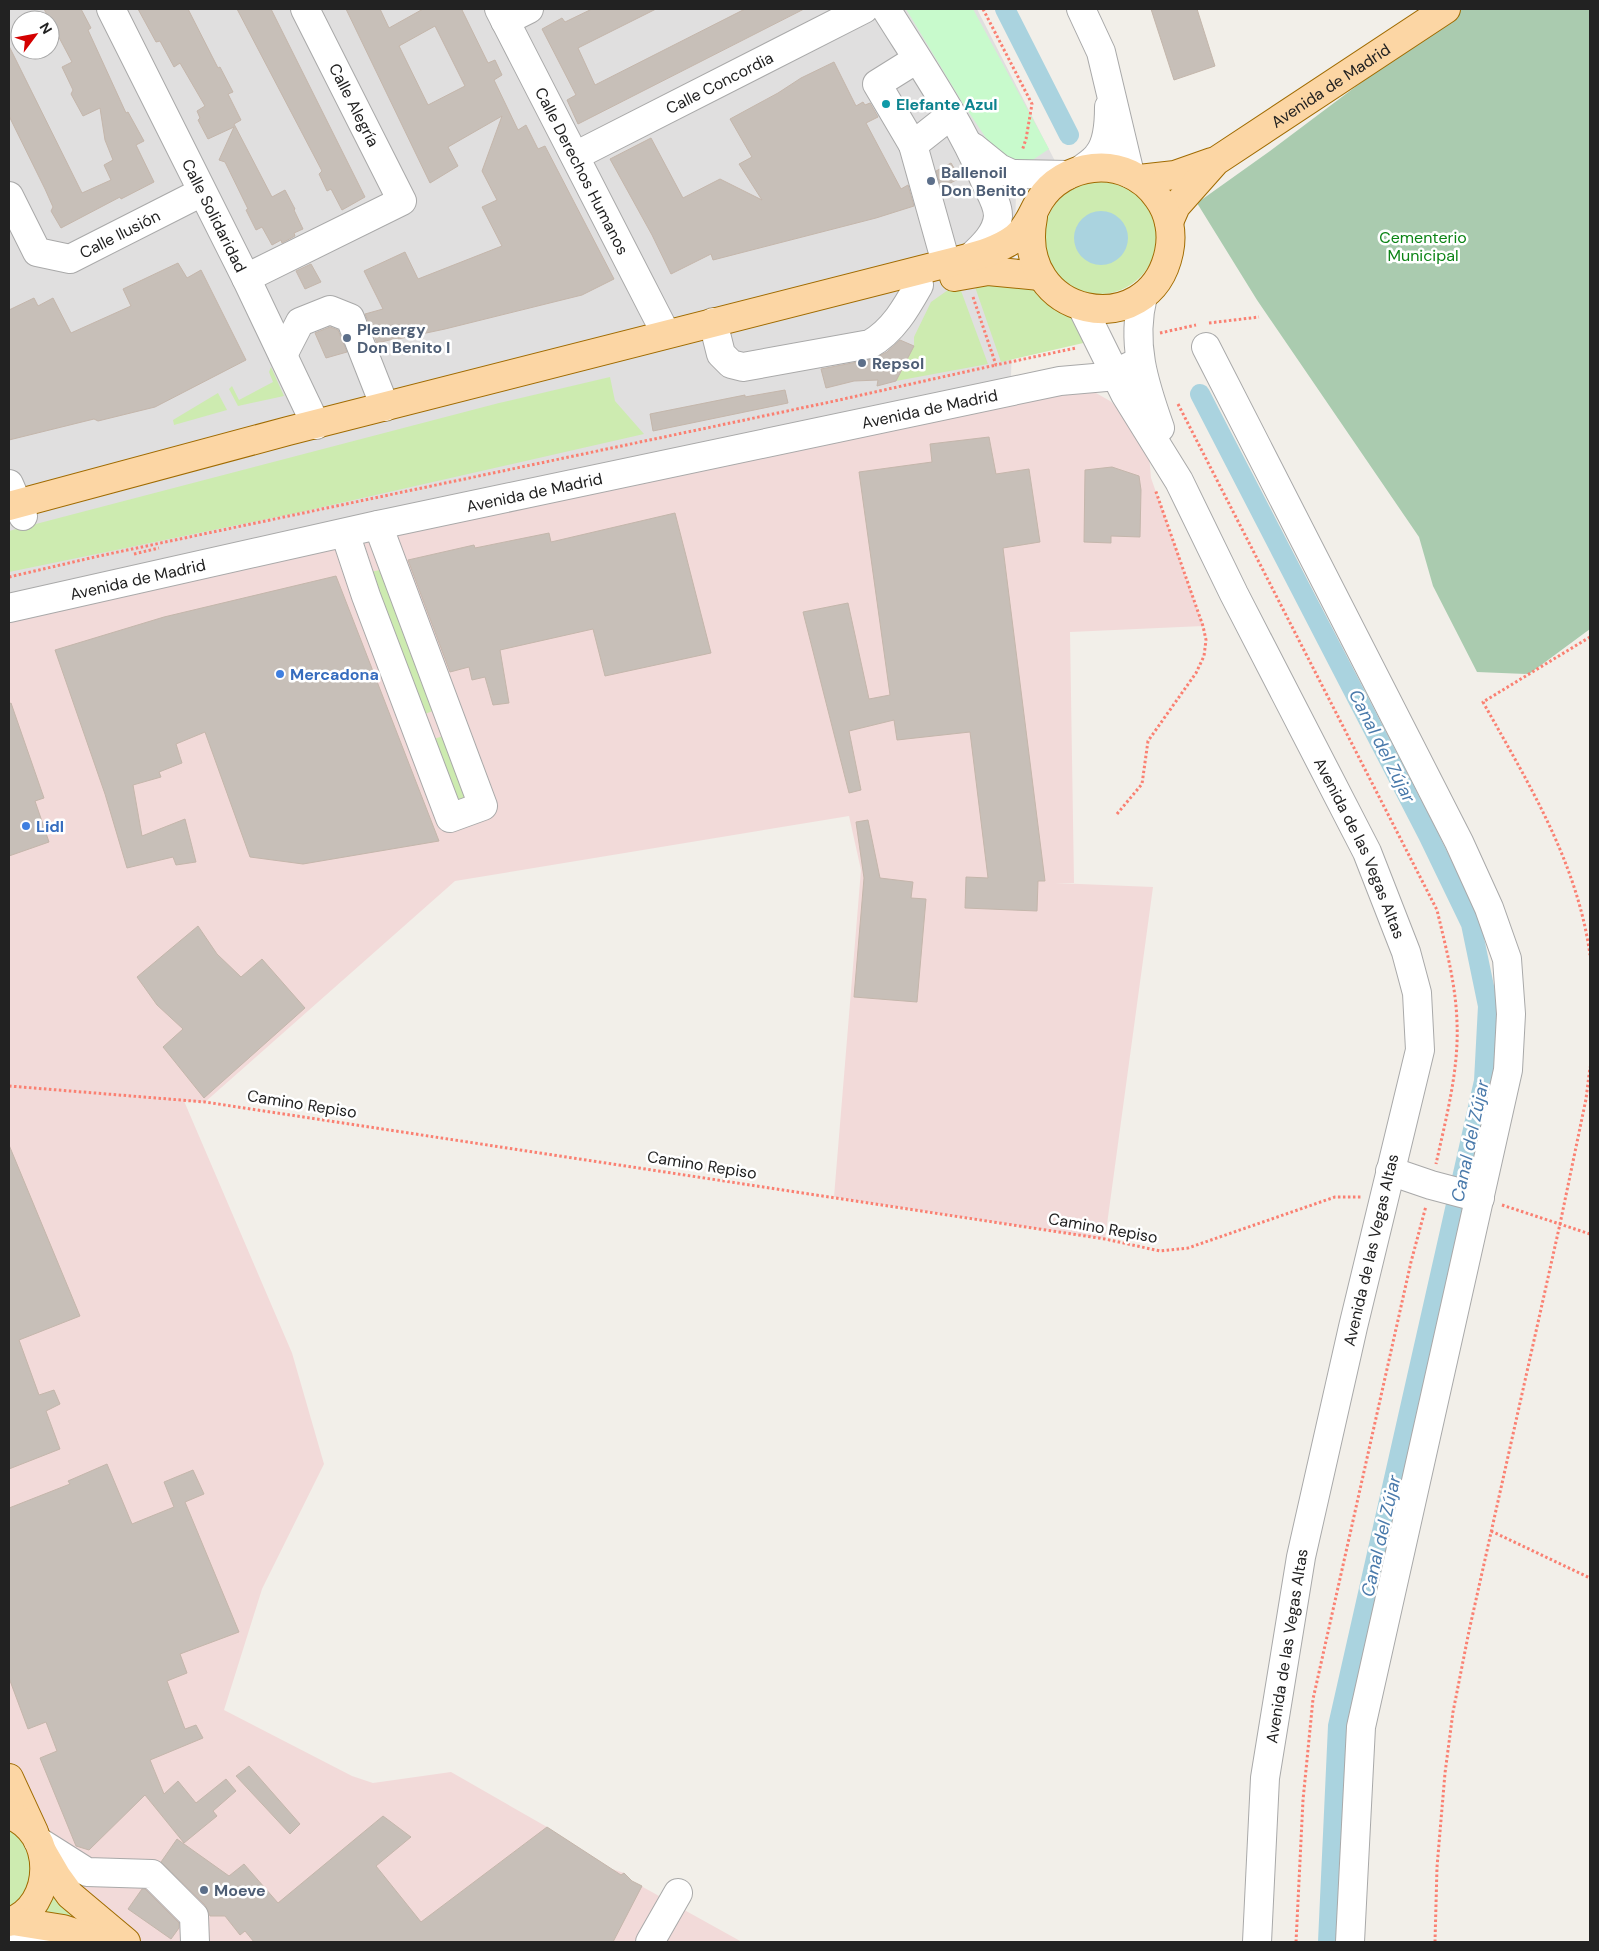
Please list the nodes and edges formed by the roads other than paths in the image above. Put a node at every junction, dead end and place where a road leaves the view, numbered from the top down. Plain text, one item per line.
1 (112, 9) edge
2 (305, 9) edge
3 (864, 9) edge
4 (886, 9) edge
5 (1081, 9) edge
6 (1446, 9) edge
7 (511, 13) edge
8 (917, 59) junction
9 (1108, 76) junction
10 (951, 115) junction
11 (913, 145) junction
12 (969, 145) junction
13 (575, 156) junction
14 (1216, 160) junction
15 (1075, 172) junction
16 (1135, 176) junction
17 (202, 192) junction
18 (9, 196) edge
19 (1033, 217) junction
20 (1169, 222) junction
21 (961, 265) junction
22 (1040, 276) junction
23 (246, 278) junction
24 (919, 285) junction
25 (1142, 296) junction
26 (1082, 307) junction
27 (714, 329) junction
28 (666, 334) junction
29 (1206, 347) dead end
30 (283, 355) junction
31 (1106, 356) junction
32 (1140, 362) junction
33 (1060, 381) junction
34 (385, 407) junction
35 (316, 425) junction
36 (1166, 484) junction
37 (14, 506) edge
38 (378, 525) junction
39 (345, 533) junction
40 (9, 608) edge
41 (450, 718) junction
42 (417, 730) junction
43 (1390, 1171) junction
44 (1480, 1198) junction
45 (9, 1778) edge
46 (9, 1815) edge
47 (39, 1843) junction
48 (678, 1893) dead end
49 (10, 1928) edge
50 (95, 1941) edge
51 (50, 1942) edge
52 (126, 1942) edge
53 (195, 1942) edge
54 (650, 1942) edge
55 (1257, 1942) edge
56 (1350, 1942) edge

1 - 17 street, Calle Solidaridad
2 - 23 street, Calle Alegría
3 - 13 street, Calle Concordia
4 - 8 street
5 - 9 street
6 - 14 main road, Avenida de Madrid
7 - 13 street, Calle Derechos Humanos
8 - 10 street
8 - 11 street
9 - 15 street
9 - 16 street
10 - 11 street
10 - 12 street
11 - 21 street
12 - 15 street
12 - 21 street
13 - 28 street, Calle Derechos Humanos
14 - 16 main road
14 - 20 main road
15 - 16 main road
15 - 19 main road
16 - 20 main road
17 - 18 street, Calle Ilusión
17 - 23 street, Calle Solidaridad
19 - 21 main road
19 - 22 main road
20 - 25 main road
21 - 22 main road
21 - 24 main road
21 - 27 main road
22 - 26 main road
23 - 30 street, Calle Solidaridad
24 - 27 main road
24 - 27 street
25 - 26 main road
25 - 32 street
26 - 31 street
27 - 28 main road
27 - 37 main road
28 - 34 main road
29 - 44 street
30 - 34 street
30 - 35 street, Calle Solidaridad
31 - 32 street
31 - 33 street
31 - 36 street
32 - 36 street
33 - 36 street
33 - 38 street, Avenida de Madrid
34 - 35 main road
35 - 37 main road
36 - 43 street, Avenida de las Vegas Altas
38 - 39 street, Avenida de Madrid
38 - 41 street
39 - 40 street, Avenida de Madrid
39 - 42 street
41 - 42 street
41 - 42 street
43 - 44 street
43 - 55 street, Avenida de las Vegas Altas
44 - 56 street
45 - 47 main road
46 - 47 main road
47 - 49 main road
47 - 52 main road
47 - 53 street
48 - 54 street
49 - 50 main road
49 - 51 street

